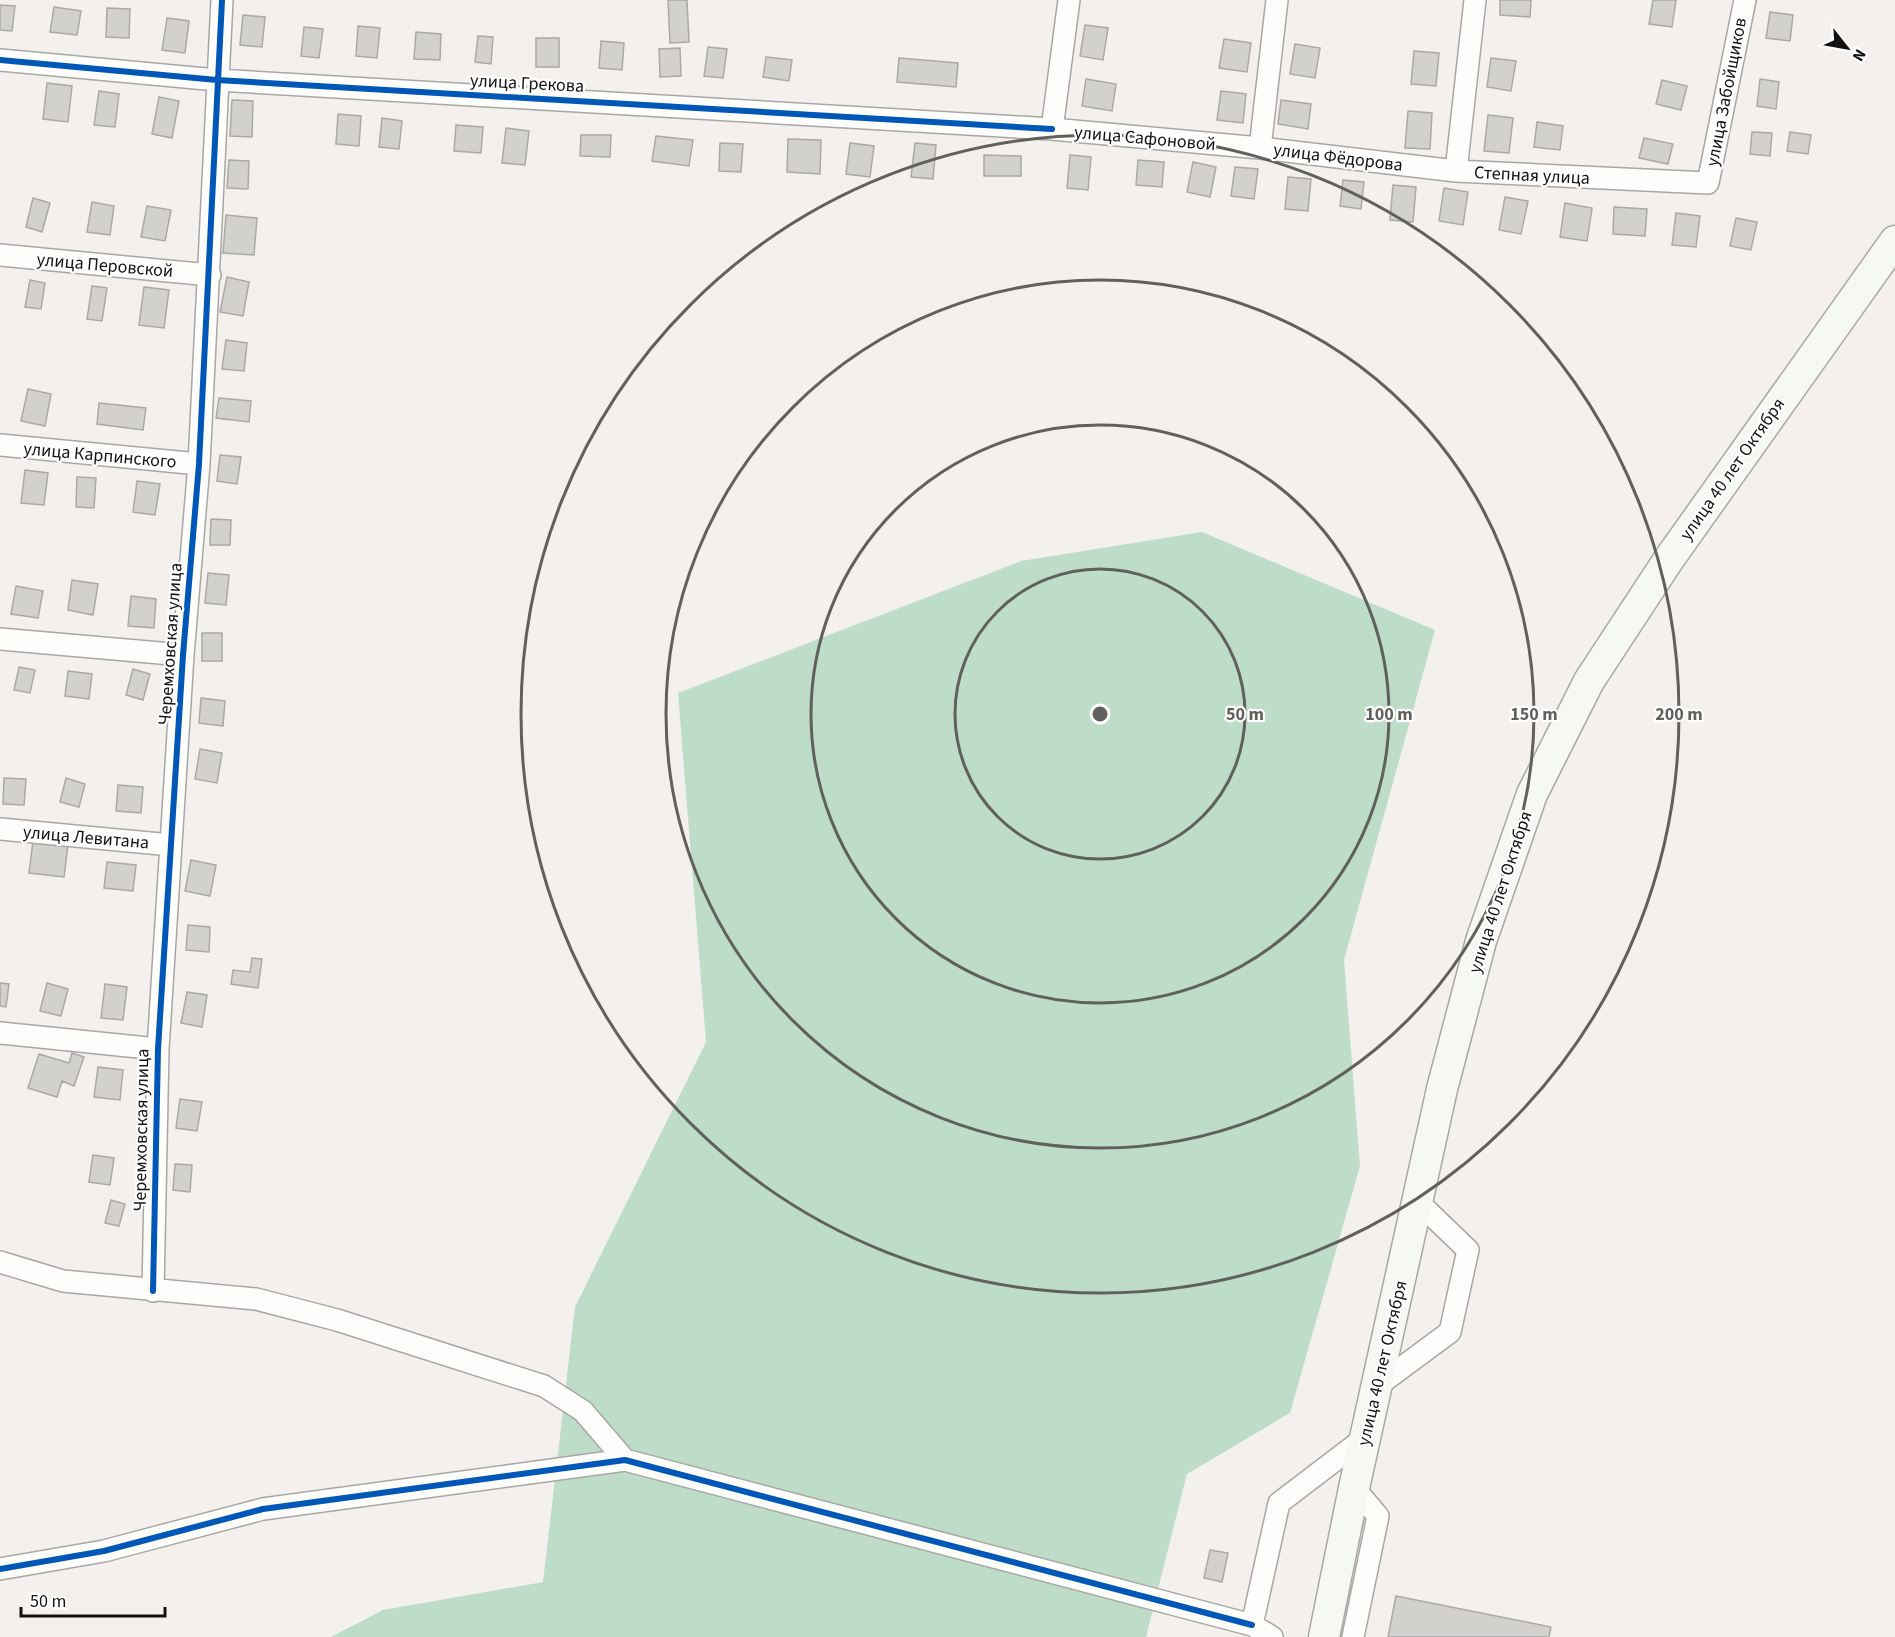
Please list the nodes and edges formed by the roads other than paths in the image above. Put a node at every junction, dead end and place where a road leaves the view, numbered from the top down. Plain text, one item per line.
1 (222, 0) edge
2 (1069, 0) edge
3 (1277, 0) edge
4 (1475, 0) edge
5 (1744, 0) edge
6 (0, 60) edge
7 (217, 80) junction
8 (1052, 129) junction
9 (1260, 148) junction
10 (1456, 171) junction
11 (1708, 183) joint
12 (1895, 241) edge
13 (0, 255) edge
14 (210, 274) junction
15 (0, 445) edge
16 (199, 464) junction
17 (0, 639) edge
18 (183, 655) junction
19 (0, 829) edge
20 (171, 845) junction
21 (0, 1034) edge
22 (158, 1048) junction
23 (1418, 1202) junction
24 (0, 1262) edge
25 (153, 1291) junction
26 (1377, 1386) junction
27 (1366, 1436) junction
28 (625, 1460) junction
29 (1354, 1488) junction
30 (0, 1569) edge
31 (1252, 1625) junction
32 (1272, 1637) edge
33 (1324, 1637) edge
34 (1353, 1637) edge

1 - 7 street, Черемховская улица
2 - 8 street, улица Сафоновой
3 - 9 street, улица Фёдорова
4 - 10 street, Степная улица
5 - 11 street, улица Забойщиков
6 - 7 street, улица Грекова
7 - 8 street, улица Грекова
7 - 14 street, Черемховская улица
8 - 9 street, улица Сафоновой
9 - 10 street, улица Фёдорова
10 - 11 street, Степная улица
12 - 23 main road, улица 40 лет Октября
13 - 14 street, улица Перовской
14 - 16 street, Черемховская улица
15 - 16 street, улица Карпинского
16 - 18 street, Черемховская улица
17 - 18 street
18 - 20 street, Черемховская улица
19 - 20 street, улица Левитана
20 - 22 street, Черемховская улица
21 - 22 street
22 - 25 street, Черемховская улица
23 - 26 main road, улица 40 лет Октября
23 - 26 street
24 - 25 street
25 - 28 street
26 - 27 main road, улица 40 лет Октября
27 - 29 main road, улица 40 лет Октября
27 - 31 street
28 - 30 street
28 - 31 street
29 - 33 main road, улица 40 лет Октября
29 - 34 street
31 - 32 street

